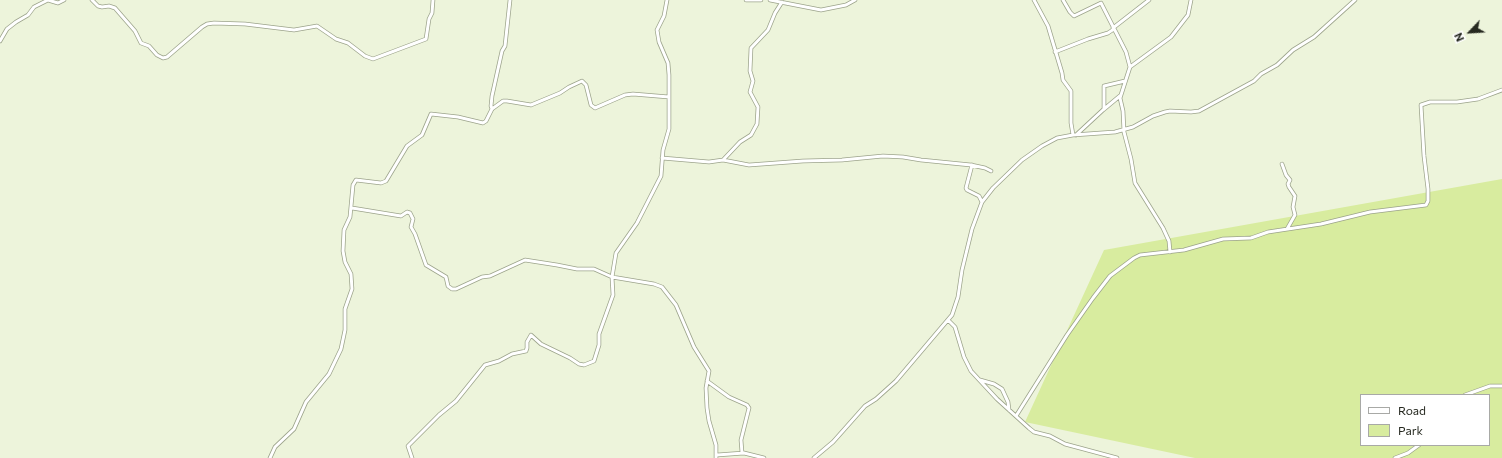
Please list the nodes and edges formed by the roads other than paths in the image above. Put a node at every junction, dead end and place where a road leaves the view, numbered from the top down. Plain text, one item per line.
1 (64, 0) edge
2 (92, 0) edge
3 (433, 0) edge
4 (510, 0) edge
5 (668, 0) edge
6 (746, 0) edge
7 (761, 0) edge
8 (770, 0) edge
9 (855, 0) edge
10 (1034, 0) edge
11 (1063, 0) edge
12 (1149, 0) edge
13 (1191, 0) edge
14 (1355, 0) edge
15 (782, 2) junction
16 (794, 2) edge
17 (1100, 2) edge
18 (1114, 29) junction
19 (0, 41) edge
20 (1055, 52) junction
21 (1130, 67) junction
22 (1125, 81) junction
23 (1502, 90) edge
24 (1121, 95) junction
25 (669, 97) junction
26 (492, 109) junction
27 (1103, 110) junction
28 (1123, 130) junction
29 (1074, 135) junction
30 (662, 158) junction
31 (723, 160) junction
32 (1282, 164) dead end
33 (972, 165) junction
34 (992, 171) dead end
35 (982, 202) junction
36 (352, 208) junction
37 (1287, 229) junction
38 (1170, 252) junction
39 (612, 277) junction
40 (948, 320) junction
41 (979, 379) junction
42 (707, 381) junction
43 (1502, 386) edge
44 (1468, 394) edge
45 (1009, 410) junction
46 (1016, 416) junction
47 (1418, 446) edge
48 (742, 453) junction
49 (716, 456) edge
50 (270, 458) edge
51 (412, 458) edge
52 (764, 458) edge
53 (814, 458) edge
54 (1117, 458) edge
55 (1395, 458) edge

1 - 19 street
2 - 3 street
4 - 26 street
5 - 25 street
6 - 7 street
8 - 15 street
9 - 16 street
10 - 20 street
11 - 17 street
12 - 18 street
13 - 21 street
14 - 28 street
15 - 16 street
15 - 31 street
17 - 18 street
18 - 20 street
18 - 21 street
20 - 29 street
21 - 22 street
22 - 24 street
22 - 27 street
23 - 37 street
24 - 27 street
24 - 28 street
25 - 26 street
25 - 30 street
26 - 36 street
27 - 29 street
28 - 29 street
28 - 38 street
29 - 35 street
30 - 31 street
30 - 39 street
31 - 33 street
32 - 37 street
33 - 34 street
33 - 35 street
35 - 40 street
36 - 39 street
36 - 50 street
37 - 38 street
38 - 46 street
39 - 42 street
39 - 51 street
40 - 41 street
40 - 53 street
41 - 45 street
41 - 45 street
42 - 48 street
42 - 49 street
43 - 44 street
45 - 46 street
46 - 54 street
47 - 55 street
48 - 49 street
48 - 52 street

